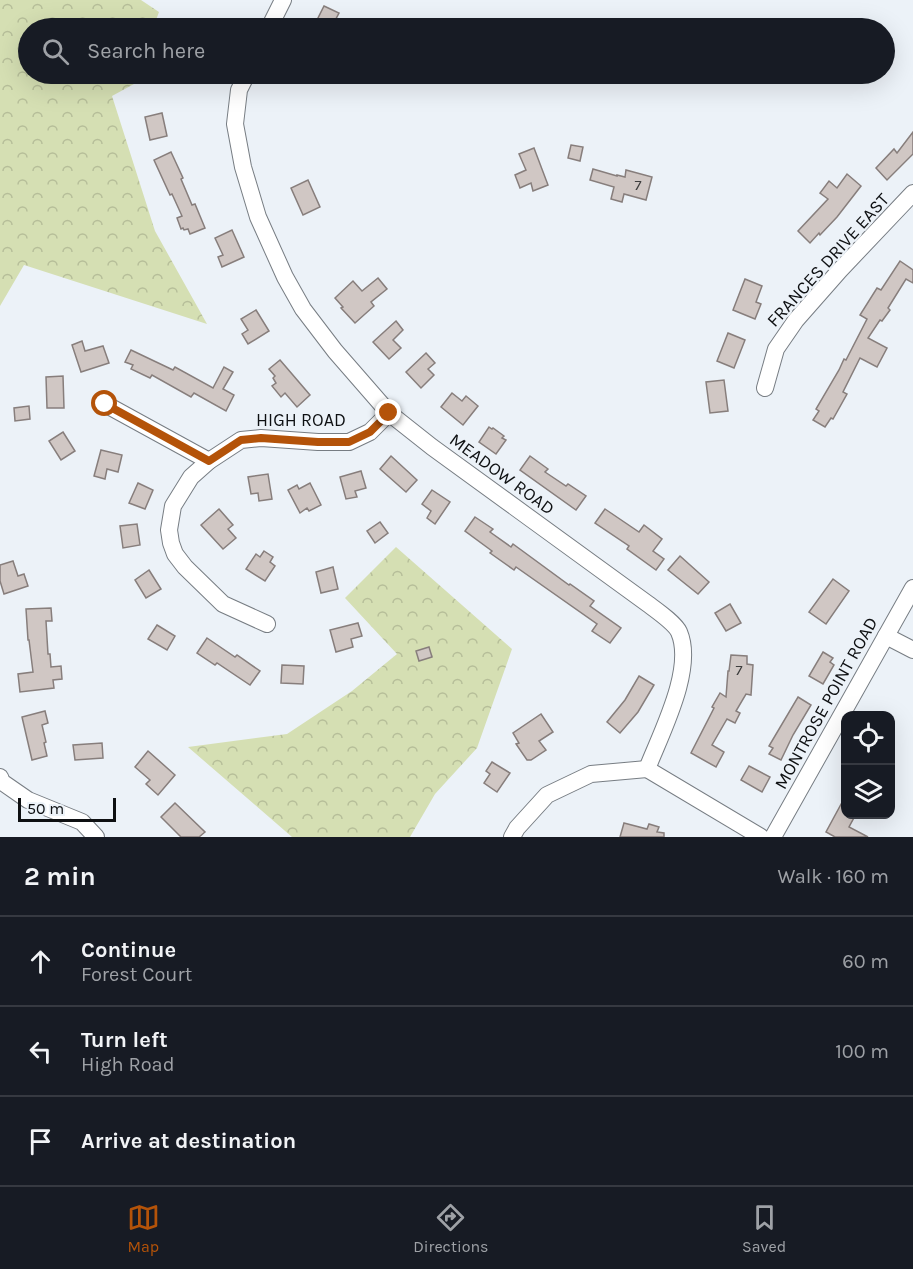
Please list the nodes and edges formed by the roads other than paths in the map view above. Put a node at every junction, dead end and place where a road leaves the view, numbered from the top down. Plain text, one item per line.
1 (283, 0) edge
2 (274, 18) edge
3 (242, 84) edge
4 (913, 194) edge
5 (765, 388) dead end
6 (105, 404) dead end
7 (389, 413) junction
8 (209, 461) junction
9 (913, 588) edge
10 (267, 624) dead end
11 (886, 636) junction
12 (913, 650) edge
13 (647, 769) junction
14 (0, 777) edge
15 (96, 837) edge
16 (512, 837) edge
17 (761, 837) edge
18 (773, 837) edge

1 - 2 street
3 - 7 street, MEADOW ROAD
4 - 5 street, FRANCES DRIVE EAST
6 - 8 street
7 - 8 street, HIGH ROAD
7 - 13 street, MEADOW ROAD
8 - 10 street, HIGH ROAD
9 - 11 street, MONTROSE POINT ROAD
11 - 12 street
11 - 18 street, MONTROSE POINT ROAD
13 - 16 street
13 - 17 street
14 - 15 street

